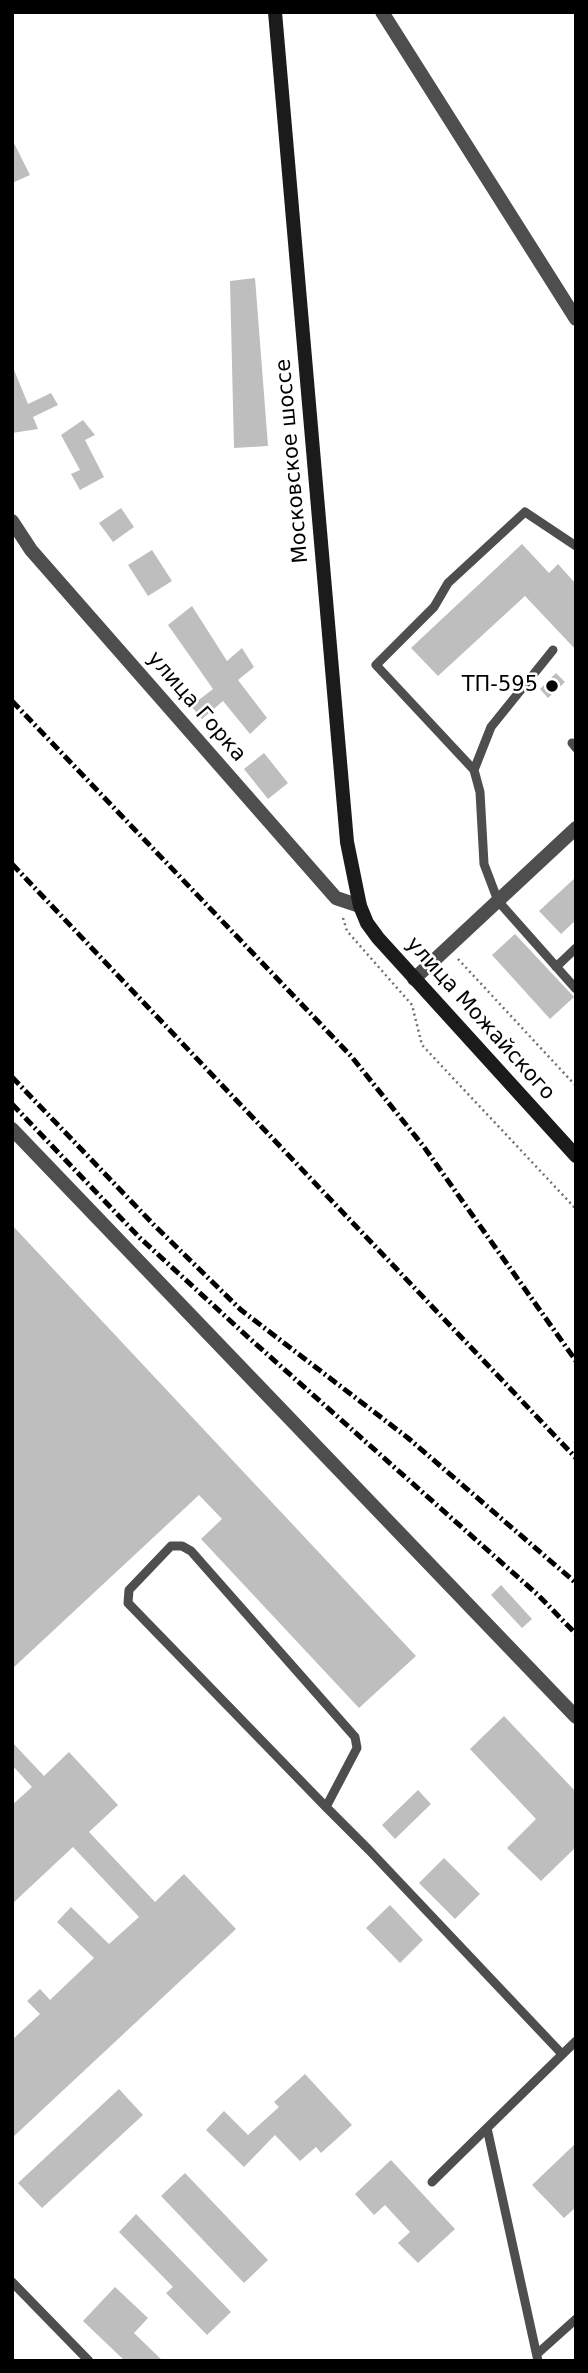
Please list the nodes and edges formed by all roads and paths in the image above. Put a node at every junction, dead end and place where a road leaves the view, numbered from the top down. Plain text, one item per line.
1 (275, 12) edge
2 (382, 12) edge
3 (576, 319) edge
4 (12, 521) edge
5 (576, 546) edge
6 (553, 650) dead end
7 (474, 770) junction
8 (576, 828) edge
9 (336, 898) junction
10 (498, 901) junction
11 (360, 906) junction
12 (576, 948) edge
13 (457, 960) dead end
14 (556, 967) junction
15 (414, 979) junction
16 (576, 989) edge
17 (576, 1086) edge
18 (12, 1129) edge
19 (576, 1156) edge
20 (576, 1209) edge
21 (576, 1717) edge
22 (326, 1807) junction
23 (576, 2041) edge
24 (562, 2054) junction
25 (487, 2128) junction
26 (432, 2182) dead end
27 (12, 2282) edge
28 (576, 2319) edge
29 (538, 2357) edge
30 (89, 2361) edge

1 - 11 main road, Московское шоссе
2 - 3 street
4 - 9 street, улица Горка
5 - 7 lane
6 - 7 lane
7 - 10 lane
8 - 10 street
9 - 11 street
9 - 20 path
10 - 14 lane
10 - 15 street
11 - 15 main road, улица Можайского
12 - 14 lane
13 - 17 path
14 - 16 lane
15 - 19 main road, улица Можайского
18 - 21 street
22 - 22 lane
22 - 24 lane
23 - 24 lane
24 - 25 lane
25 - 26 lane
25 - 29 lane
27 - 30 lane
28 - 29 lane

